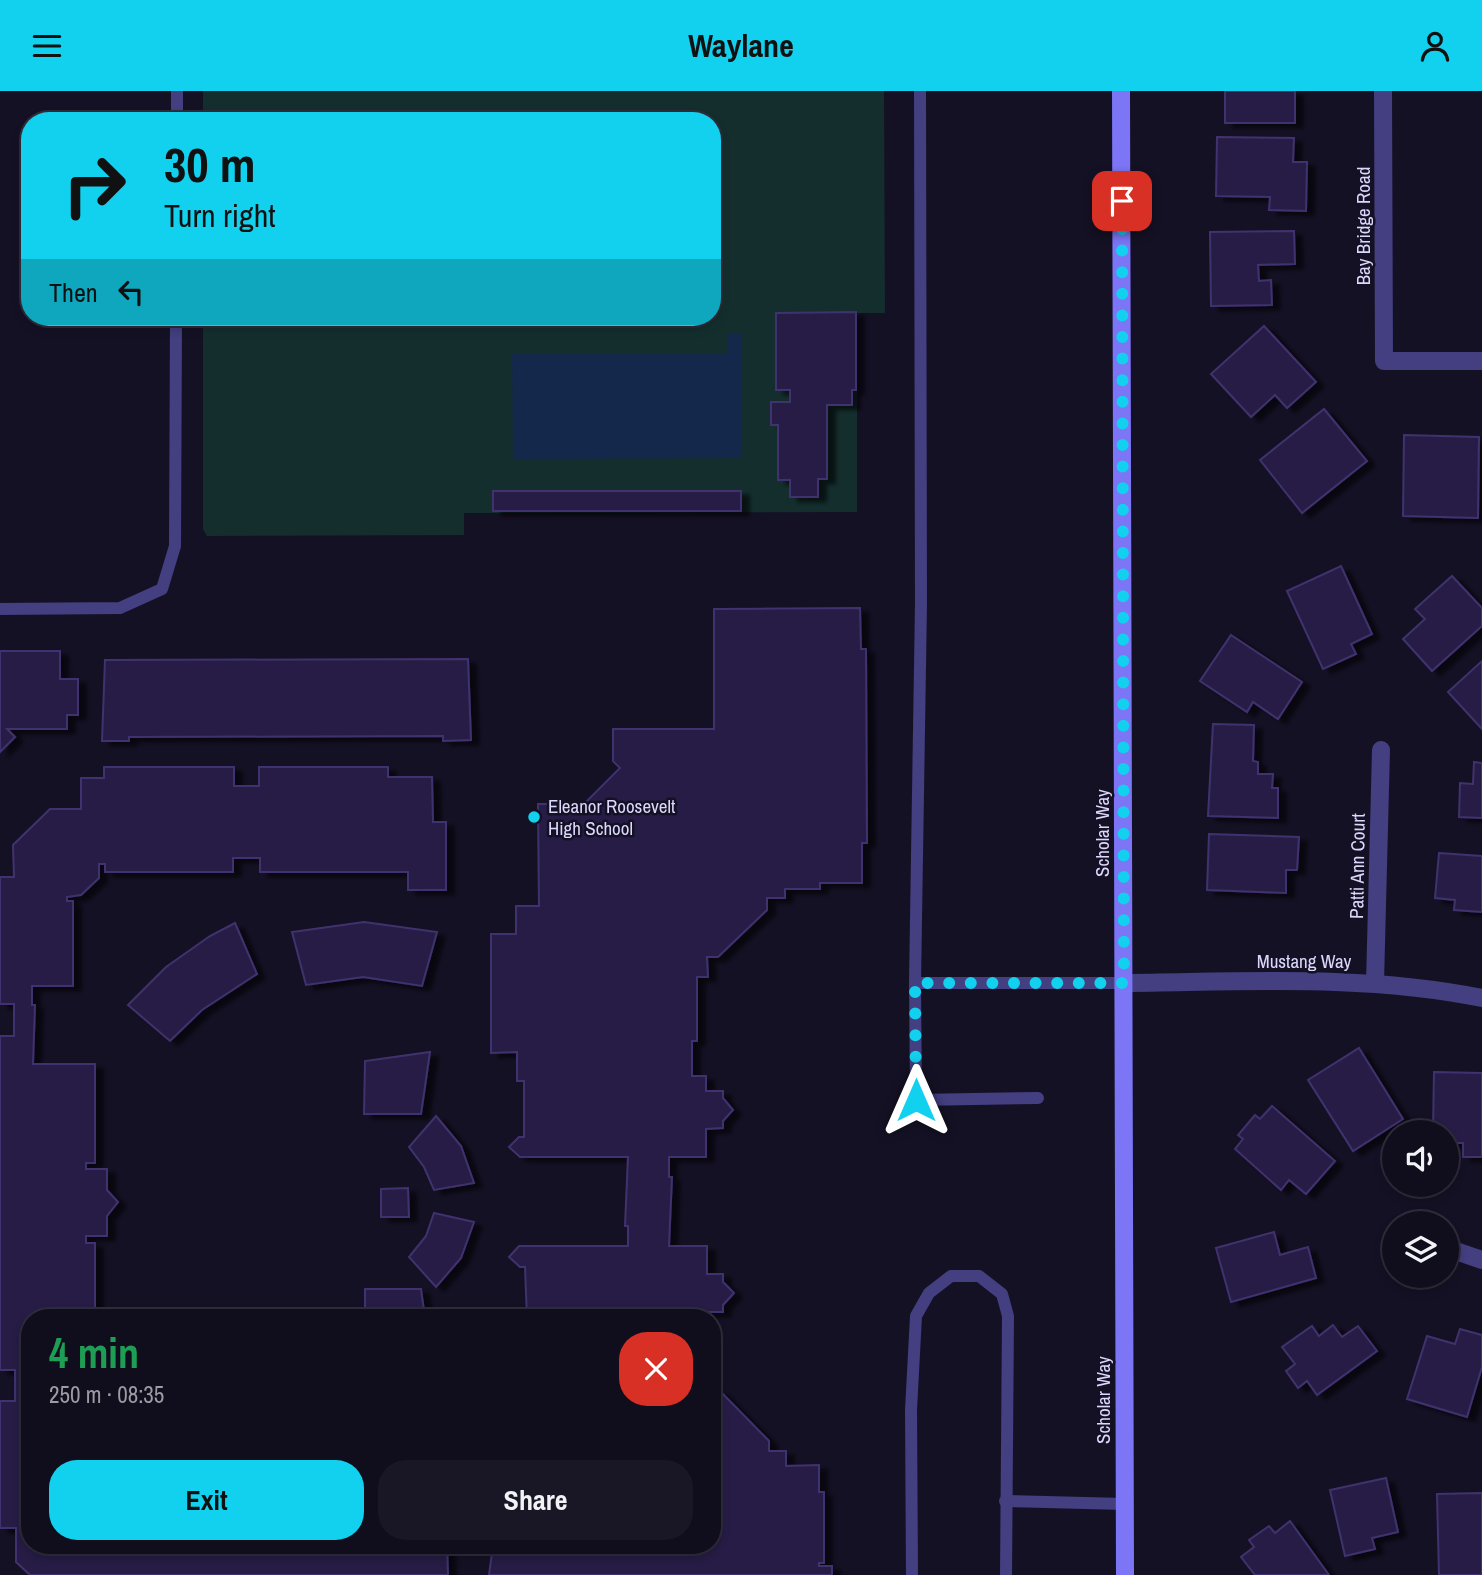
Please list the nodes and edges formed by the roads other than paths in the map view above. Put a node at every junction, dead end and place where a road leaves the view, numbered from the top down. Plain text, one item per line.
1 (177, 91) edge
2 (920, 91) edge
3 (1121, 91) edge
4 (1383, 91) edge
5 (177, 112) edge
6 (176, 326) edge
7 (1482, 361) edge
8 (0, 609) edge
9 (1381, 750) dead end
10 (915, 983) junction
11 (1124, 983) junction
12 (1376, 983) junction
13 (1482, 998) edge
14 (1038, 1098) dead end
15 (1459, 1252) edge
16 (1482, 1260) edge
17 (1006, 1501) junction
18 (1125, 1504) junction
19 (912, 1575) edge
20 (1006, 1575) edge
21 (1125, 1575) edge

1 - 5 lane
2 - 10 lane
3 - 11 street, Scholar Way
4 - 7 street, Bay Bridge Road
6 - 8 lane
9 - 12 street, Patti Ann Court
10 - 11 lane
10 - 14 lane
11 - 12 street, Mustang Way
11 - 18 street, Scholar Way
12 - 13 street, Mustang Way
15 - 16 street
17 - 18 lane
17 - 19 lane
17 - 20 lane
18 - 21 street, Scholar Way

